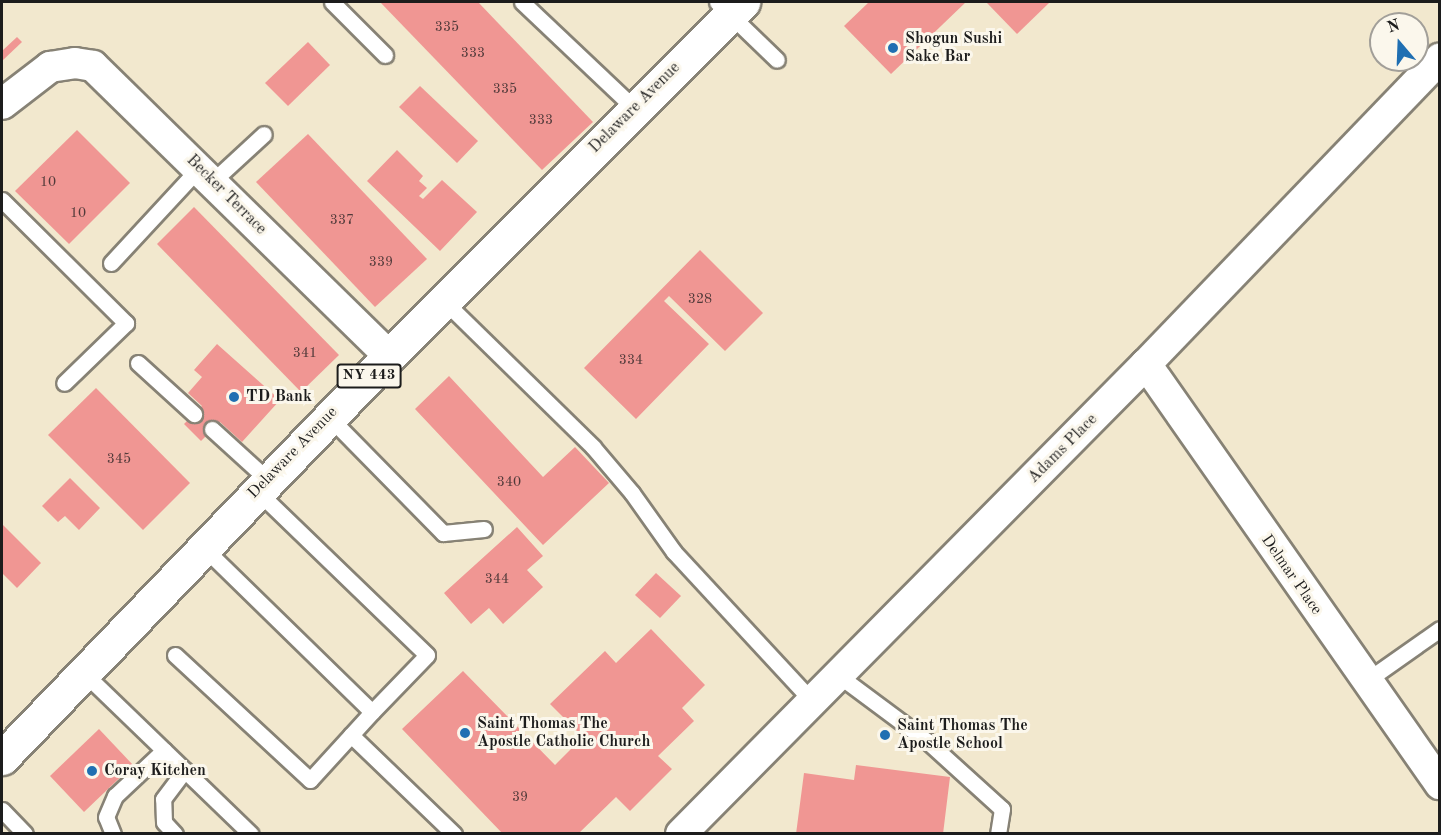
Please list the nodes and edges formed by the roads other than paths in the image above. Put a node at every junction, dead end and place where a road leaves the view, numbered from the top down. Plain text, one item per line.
1 (332, 2) edge
2 (522, 2) edge
3 (730, 6) edge
4 (385, 55) dead end
5 (1440, 59) edge
6 (777, 60) dead end
7 (2, 104) edge
8 (634, 108) junction
9 (264, 134) dead end
10 (206, 175) junction
11 (2, 200) edge
12 (111, 263) dead end
13 (443, 300) junction
14 (389, 356) junction
15 (138, 363) dead end
16 (1146, 364) junction
17 (64, 383) dead end
18 (194, 414) dead end
19 (329, 417) junction
20 (212, 429) dead end
21 (262, 485) junction
22 (484, 529) dead end
23 (203, 547) junction
24 (1440, 629) edge
25 (175, 655) dead end
26 (83, 672) junction
27 (838, 675) junction
28 (1366, 681) junction
29 (812, 702) junction
30 (372, 712) junction
31 (351, 735) junction
32 (164, 750) junction
33 (2, 758) edge
34 (185, 770) junction
35 (1440, 784) edge
36 (2, 810) edge
37 (21, 832) edge
38 (113, 834) edge
39 (175, 834) edge
40 (251, 834) edge
41 (453, 834) edge
42 (681, 834) edge
43 (998, 834) edge

1 - 4 lane
2 - 8 lane
3 - 6 lane
3 - 8 main road, Delaware Avenue / NY 443
5 - 16 street, Adams Place
7 - 10 street, Becker Terrace
8 - 13 main road, Delaware Avenue / NY 443
9 - 10 lane
10 - 12 lane
10 - 14 street, Becker Terrace
11 - 17 lane
13 - 14 main road, Delaware Avenue / NY 443
13 - 29 lane
14 - 19 main road, Delaware Avenue / NY 443
15 - 18 lane
16 - 27 street, Adams Place
16 - 28 street, Delmar Place
19 - 21 main road, Delaware Avenue / NY 443
19 - 22 lane
20 - 21 lane
21 - 23 main road, Delaware Avenue / NY 443
21 - 30 lane
23 - 26 main road, Delaware Avenue / NY 443
23 - 30 lane
24 - 28 lane
25 - 31 lane
26 - 32 lane
26 - 33 main road, Delaware Avenue / NY 443
27 - 29 street, Adams Place
27 - 43 lane
28 - 35 street, Delmar Place
29 - 42 street, Adams Place
30 - 31 lane
31 - 41 lane
32 - 34 lane
32 - 38 lane
34 - 39 lane
34 - 40 lane
36 - 37 lane

